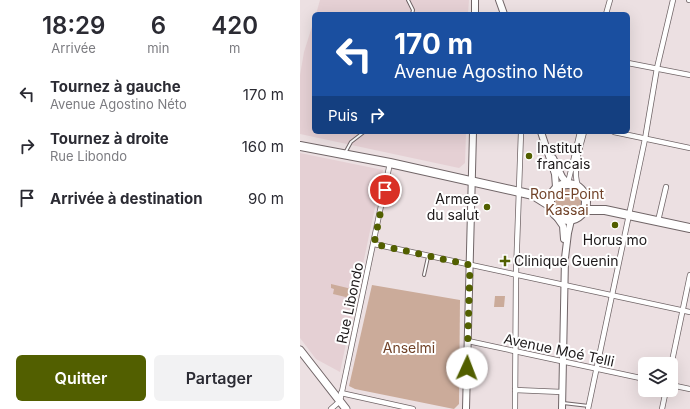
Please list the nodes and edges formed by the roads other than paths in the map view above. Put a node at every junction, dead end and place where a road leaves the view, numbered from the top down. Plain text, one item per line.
1 (408, 0) edge
2 (476, 0) edge
3 (495, 0) edge
4 (498, 0) edge
5 (610, 0) edge
6 (673, 0) edge
7 (412, 12) edge
8 (475, 12) edge
9 (499, 12) edge
10 (503, 12) edge
11 (607, 12) edge
12 (630, 63) edge
13 (657, 68) junction
14 (690, 75) edge
15 (361, 134) edge
16 (473, 134) edge
17 (522, 134) edge
18 (542, 134) edge
19 (545, 134) edge
20 (580, 134) edge
21 (584, 134) edge
22 (624, 134) edge
23 (645, 138) junction
24 (300, 146) edge
25 (690, 148) edge
26 (345, 154) junction
27 (390, 163) junction
28 (472, 181) junction
29 (568, 183) junction
30 (578, 186) junction
31 (666, 187) dead end
32 (554, 190) junction
33 (519, 192) junction
34 (533, 194) junction
35 (586, 197) junction
36 (549, 205) junction
37 (584, 210) junction
38 (605, 210) junction
39 (628, 215) junction
40 (556, 216) junction
41 (571, 220) junction
42 (658, 221) junction
43 (690, 227) edge
44 (374, 244) junction
45 (428, 256) junction
46 (565, 258) junction
47 (470, 265) junction
48 (516, 274) junction
49 (424, 275) dead end
50 (690, 275) edge
51 (564, 285) junction
52 (611, 295) junction
53 (683, 310) junction
54 (690, 312) edge
55 (468, 341) junction
56 (300, 350) edge
57 (515, 352) junction
58 (673, 357) edge
59 (563, 362) junction
60 (596, 369) junction
61 (638, 378) edge
62 (678, 386) edge
63 (690, 389) edge
64 (515, 390) junction
65 (562, 392) junction
66 (340, 397) junction
67 (665, 397) edge
68 (562, 406) edge
69 (588, 408) edge
70 (331, 409) edge
71 (346, 409) edge
72 (413, 409) edge
73 (466, 409) edge
74 (515, 409) edge
75 (662, 409) edge

1 - 7 lane
2 - 8 main road
3 - 9 main road
4 - 10 main road
5 - 11 street
6 - 13 street
12 - 13 street
13 - 14 street
13 - 23 street
15 - 26 lane
16 - 28 main road
17 - 33 street
18 - 32 main road
19 - 29 main road
20 - 29 street
21 - 30 street
22 - 23 street
23 - 25 street
23 - 39 street
24 - 26 highway
26 - 27 highway
27 - 28 highway
27 - 44 street, Rue Libondo
28 - 33 highway
28 - 47 main road
29 - 30 highway
29 - 32 highway
30 - 35 highway
31 - 42 street
32 - 34 highway
32 - 36 highway
33 - 34 highway
33 - 48 street
34 - 36 highway
35 - 37 highway
35 - 38 highway
36 - 40 highway
37 - 38 highway
37 - 41 highway
38 - 39 highway
39 - 42 highway
39 - 52 street
40 - 41 highway
40 - 46 main road
41 - 46 main road
42 - 43 highway
44 - 45 street
44 - 66 street, Rue Libondo
45 - 47 street
45 - 49 lane
46 - 51 main road
47 - 48 street
47 - 55 main road
48 - 51 street
48 - 57 street
50 - 53 street
51 - 52 street
51 - 59 main road
52 - 53 street
52 - 60 street
53 - 54 street
53 - 58 street
55 - 57 street, Avenue Moé Telli
55 - 73 main road
56 - 66 main road
57 - 59 street, Avenue Moé Telli
57 - 64 street
59 - 60 street, Avenue Moé Telli
59 - 65 main road
60 - 61 street, Avenue Moé Telli
60 - 69 street
62 - 63 street
64 - 65 street
64 - 74 street
65 - 68 main road
66 - 70 street
66 - 71 main road
66 - 72 street
67 - 75 street
68 - 69 lane

